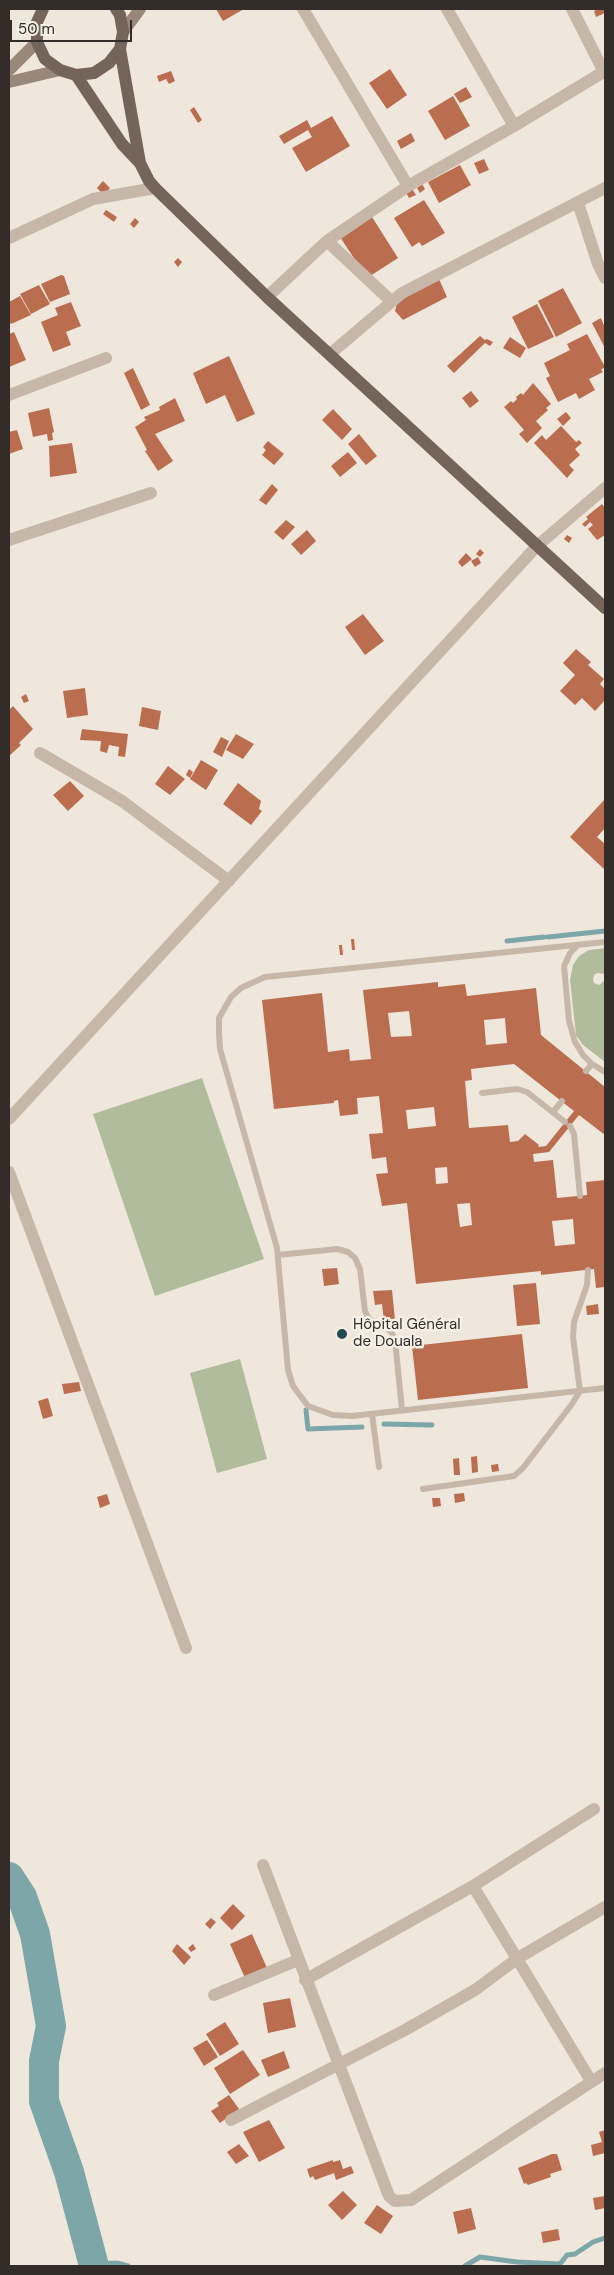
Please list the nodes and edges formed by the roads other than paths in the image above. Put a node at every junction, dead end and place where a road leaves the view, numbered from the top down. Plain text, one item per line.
1 (30, 9) edge
2 (43, 9) edge
3 (116, 9) edge
4 (140, 9) edge
5 (303, 9) edge
6 (447, 9) edge
7 (572, 9) edge
8 (37, 22) junction
9 (123, 32) junction
10 (37, 42) junction
11 (120, 49) junction
12 (9, 70) edge
13 (60, 70) junction
14 (604, 72) edge
15 (76, 75) junction
16 (9, 82) edge
17 (514, 126) junction
18 (140, 163) junction
19 (408, 186) junction
20 (156, 188) junction
21 (605, 188) edge
22 (578, 202) junction
23 (9, 238) edge
24 (327, 241) junction
25 (605, 278) edge
26 (267, 297) junction
27 (391, 301) junction
28 (330, 354) junction
29 (106, 358) dead end
30 (9, 395) edge
31 (605, 488) edge
32 (151, 493) dead end
33 (9, 540) edge
34 (537, 546) junction
35 (605, 608) edge
36 (40, 752) dead end
37 (229, 881) junction
38 (605, 942) edge
39 (579, 945) junction
40 (592, 1064) junction
41 (586, 1072) dead end
42 (605, 1072) edge
43 (482, 1094) dead end
44 (562, 1101) dead end
45 (553, 1112) junction
46 (9, 1119) edge
47 (9, 1172) edge
48 (580, 1196) dead end
49 (278, 1255) junction
50 (588, 1270) dead end
51 (605, 1388) edge
52 (580, 1391) junction
53 (402, 1410) junction
54 (372, 1414) junction
55 (379, 1467) dead end
56 (422, 1489) dead end
57 (186, 1648) dead end
58 (594, 1809) dead end
59 (263, 1865) dead end
60 (473, 1886) junction
61 (605, 1907) edge
62 (518, 1958) junction
63 (298, 1960) junction
64 (306, 1980) junction
65 (214, 1995) dead end
66 (338, 2065) junction
67 (605, 2073) edge
68 (591, 2081) junction
69 (231, 2120) dead end

1 - 8 main road
2 - 8 main road
3 - 9 main road
4 - 9 main road
5 - 19 street
6 - 17 street
7 - 14 street
8 - 10 main road
9 - 11 main road
10 - 12 main road
10 - 13 main road
11 - 15 main road
11 - 18 main road
13 - 15 main road
13 - 16 main road
14 - 17 street
15 - 18 main road
17 - 19 street
18 - 20 main road
19 - 24 street
20 - 23 street
20 - 26 main road
21 - 22 street
22 - 25 street
22 - 27 street
24 - 26 street
24 - 27 street
26 - 28 main road
27 - 28 street
28 - 34 main road
29 - 30 street
31 - 34 street
32 - 33 street
34 - 35 main road
34 - 37 street
36 - 37 street
37 - 46 street
38 - 39 lane
39 - 40 lane
39 - 49 lane
40 - 41 lane
40 - 42 lane
43 - 45 lane
44 - 45 lane
45 - 48 lane
47 - 57 street
49 - 53 lane
49 - 54 lane
50 - 52 lane
51 - 52 lane
52 - 53 lane
52 - 56 lane
53 - 54 lane
54 - 55 lane
58 - 60 street
59 - 63 street
60 - 62 street
60 - 64 street
61 - 62 street
62 - 66 street
62 - 68 street
63 - 64 street
63 - 65 street
64 - 66 street
66 - 68 street
66 - 69 street
67 - 68 street

